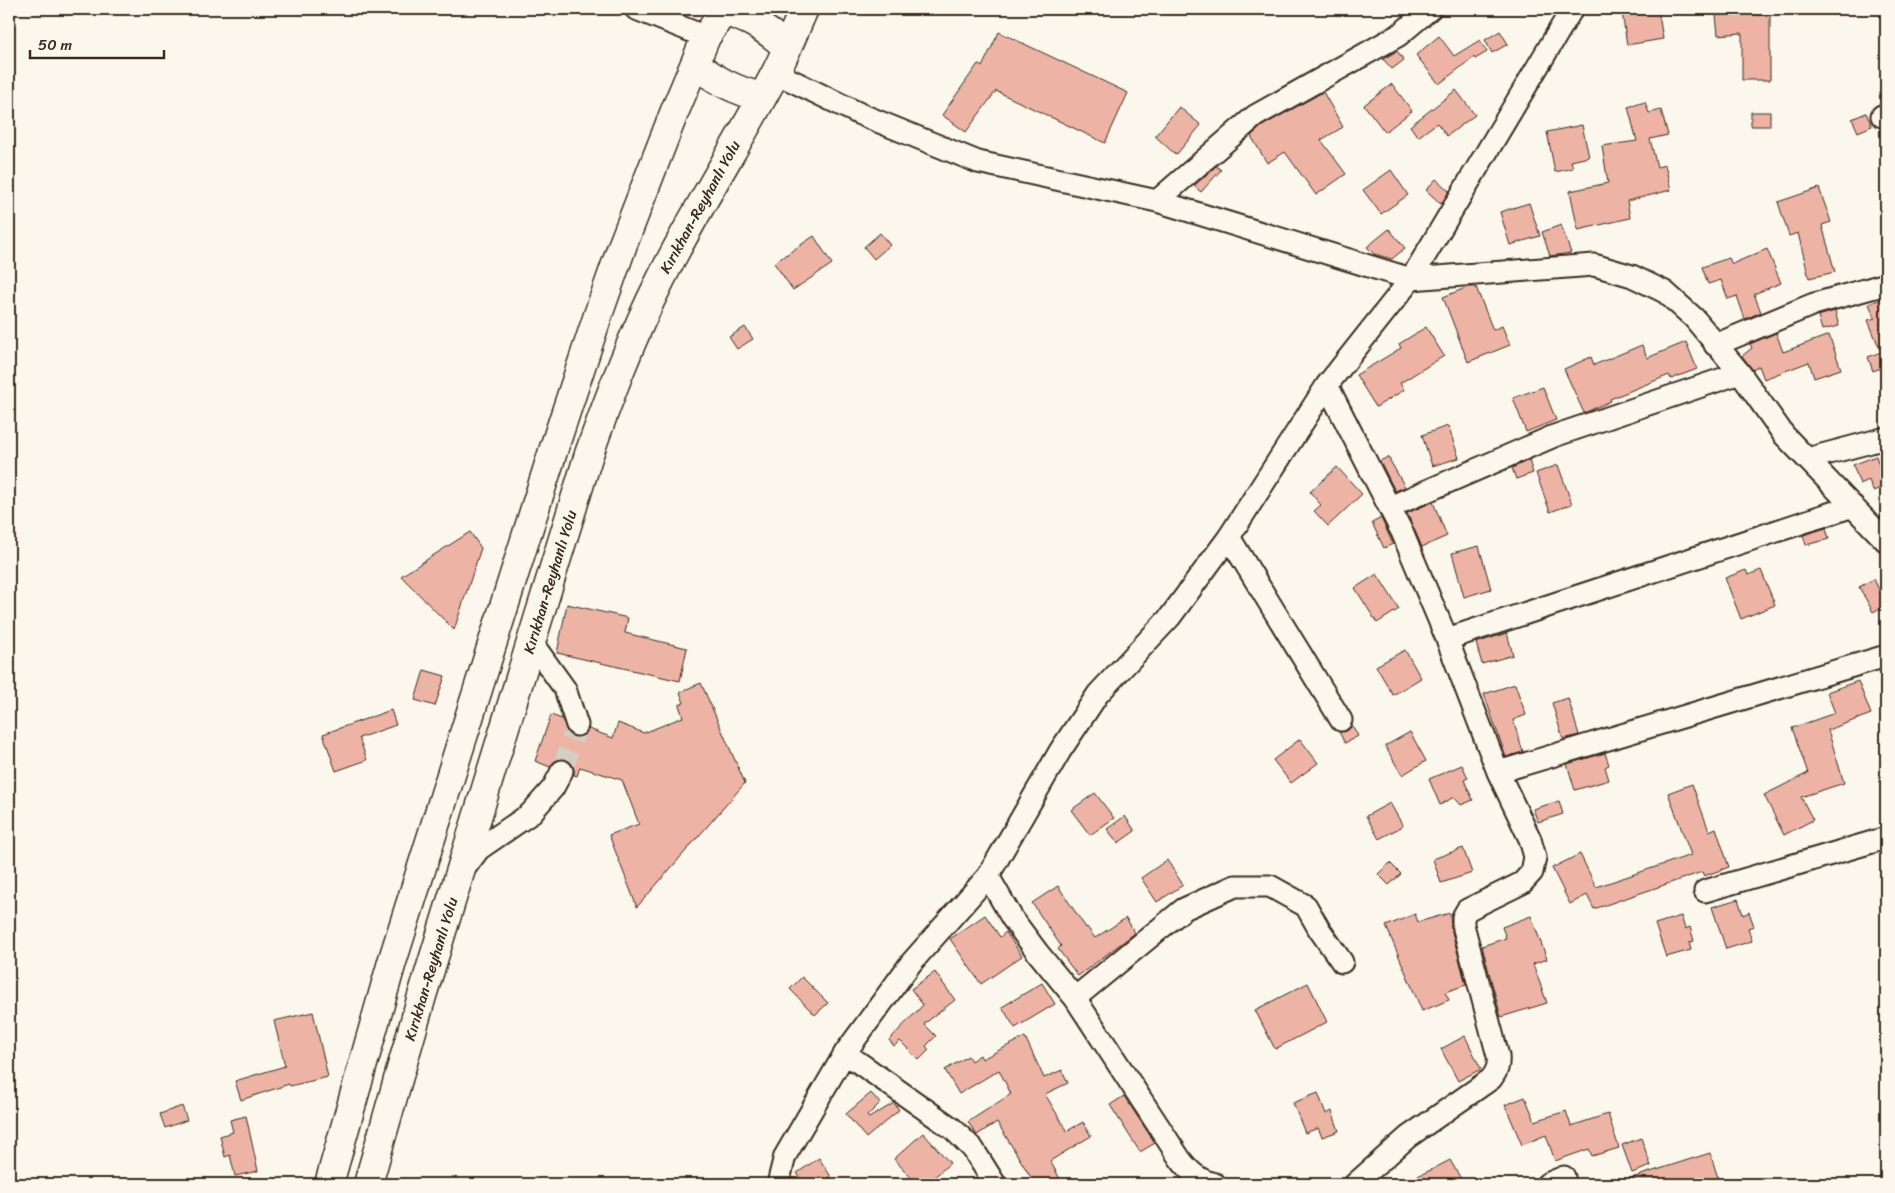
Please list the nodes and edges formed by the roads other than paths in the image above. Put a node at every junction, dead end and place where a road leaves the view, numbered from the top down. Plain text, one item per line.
1 (636, 9) edge
2 (804, 9) edge
3 (1430, 9) edge
4 (1572, 9) edge
5 (724, 10) edge
6 (706, 37) junction
7 (787, 47) junction
8 (695, 63) junction
9 (776, 73) junction
10 (762, 97) junction
11 (1157, 201) junction
12 (1411, 279) junction
13 (1886, 284) edge
14 (1715, 345) junction
15 (1740, 373) junction
16 (1326, 385) junction
17 (1886, 438) edge
18 (1807, 459) junction
19 (1853, 506) junction
20 (1390, 507) junction
21 (1229, 536) junction
22 (1886, 541) edge
23 (1447, 639) junction
24 (532, 643) junction
25 (1886, 656) edge
26 (1341, 720) dead end
27 (577, 725) tunnel mouth
28 (562, 771) tunnel mouth
29 (1498, 772) junction
30 (1886, 838) edge
31 (459, 875) junction
32 (988, 876) junction
33 (1705, 891) dead end
34 (1342, 962) dead end
35 (1075, 998) junction
36 (845, 1053) junction
37 (329, 1184) edge
38 (368, 1184) edge
39 (778, 1184) edge
40 (995, 1184) edge
41 (1215, 1184) edge
42 (1355, 1184) edge

1 - 6 street
2 - 7 highway, Kırıkhan-Reyhanlı Yolu
3 - 11 street
4 - 12 street
5 - 6 highway
5 - 7 highway
6 - 8 highway
7 - 9 highway, Kırıkhan-Reyhanlı Yolu
8 - 10 highway
8 - 37 highway
9 - 10 highway, Kırıkhan-Reyhanlı Yolu
9 - 11 street
10 - 24 highway, Kırıkhan-Reyhanlı Yolu
11 - 12 street
12 - 14 street
12 - 16 street
13 - 14 street
14 - 15 street
15 - 18 street
15 - 20 street
16 - 20 street
16 - 21 street
17 - 18 street
18 - 19 street
19 - 22 street
19 - 23 street
20 - 23 street
21 - 26 street
21 - 32 street
23 - 29 street
24 - 27 street
24 - 31 highway, Kırıkhan-Reyhanlı Yolu
25 - 29 street
28 - 31 street
29 - 42 street
30 - 33 street
31 - 38 highway, Kırıkhan-Reyhanlı Yolu
32 - 35 street
32 - 36 street
34 - 35 street
35 - 41 street
36 - 39 street
36 - 40 street

